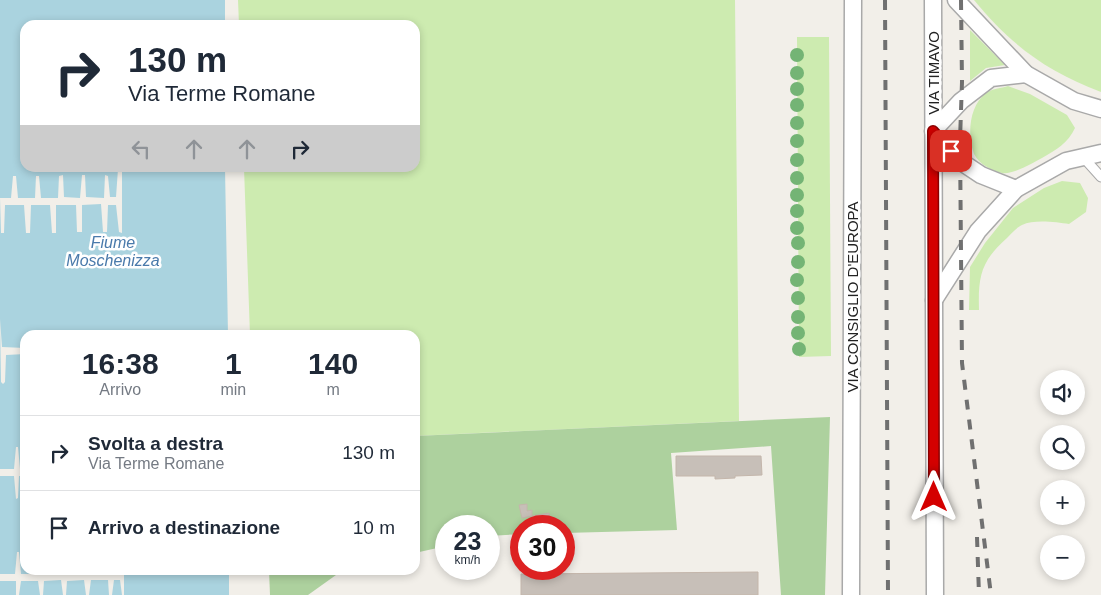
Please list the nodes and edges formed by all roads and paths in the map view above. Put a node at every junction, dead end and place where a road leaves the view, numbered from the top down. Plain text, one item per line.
1 (853, 0) edge
2 (933, 0) edge
3 (956, 0) edge
4 (1026, 74) junction
5 (1101, 109) edge
6 (933, 131) junction
7 (1101, 153) edge
8 (1083, 157) junction
9 (1101, 177) edge
10 (1016, 189) junction
11 (934, 300) junction
12 (851, 595) edge
13 (935, 595) edge

1 - 12 street, VIA CONSIGLIO D'EUROPA
2 - 6 street, VIA TIMAVO
3 - 4 street
4 - 5 street
4 - 6 street
6 - 10 street
6 - 11 street, VIA TIMAVO
7 - 8 street
8 - 9 lane
8 - 10 street
10 - 11 street
11 - 13 street, VIA TIMAVO

